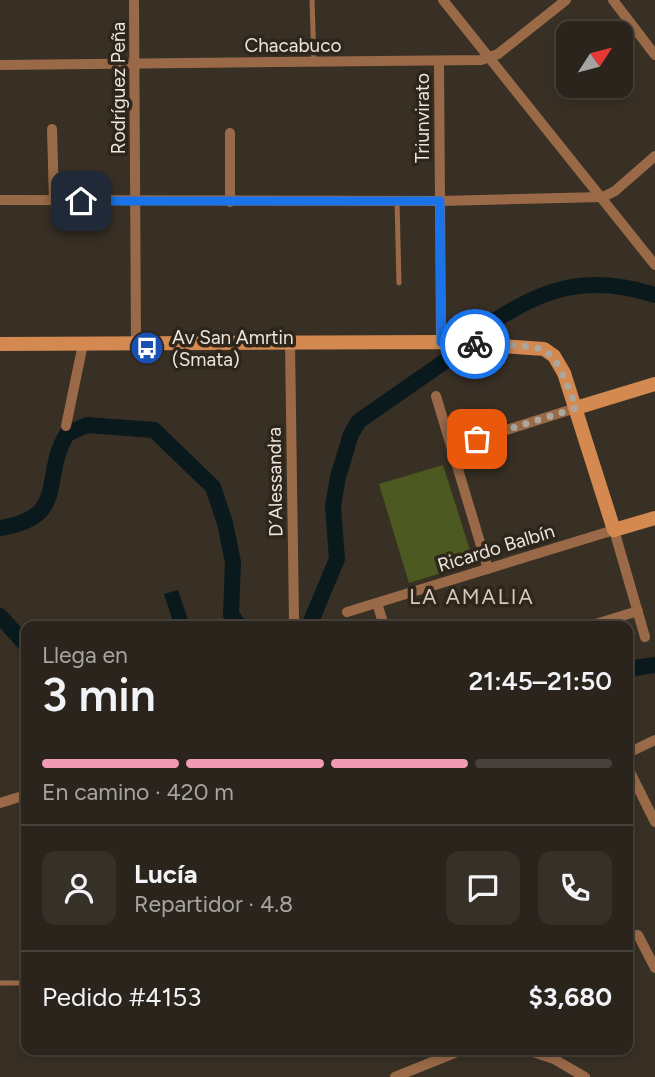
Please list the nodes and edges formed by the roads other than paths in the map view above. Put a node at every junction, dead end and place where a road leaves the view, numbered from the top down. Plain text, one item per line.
1 (135, 0) edge
2 (312, 0) edge
3 (443, 0) edge
4 (566, 0) edge
5 (612, 0) edge
6 (655, 55) edge
7 (489, 59) junction
8 (314, 62) junction
9 (439, 62) junction
10 (136, 64) junction
11 (0, 65) edge
12 (52, 129) dead end
13 (230, 134) dead end
14 (655, 156) edge
15 (603, 197) junction
16 (0, 200) edge
17 (397, 200) junction
18 (54, 201) junction
19 (440, 201) junction
20 (135, 202) junction
21 (230, 202) junction
22 (655, 265) edge
23 (399, 283) dead end
24 (441, 342) junction
25 (136, 343) junction
26 (290, 343) junction
27 (0, 344) edge
28 (83, 344) junction
29 (655, 384) edge
30 (436, 396) dead end
31 (576, 408) junction
32 (66, 426) dead end
33 (452, 447) junction
34 (655, 518) edge
35 (614, 530) junction
36 (488, 569) junction
37 (377, 603) junction
38 (638, 611) junction
39 (347, 612) dead end
40 (294, 620) dead end
41 (382, 621) edge
42 (605, 621) edge
43 (645, 637) dead end
44 (655, 740) edge
45 (633, 751) edge
46 (633, 778) edge
47 (21, 797) edge
48 (0, 803) edge
49 (654, 819) edge
50 (633, 936) edge
51 (655, 968) edge
52 (0, 983) edge
53 (21, 983) edge
54 (440, 1055) edge
55 (542, 1055) edge
56 (395, 1077) edge
57 (585, 1077) edge

1 - 10 street, Rodríguez Peña
2 - 8 lane
3 - 7 street
4 - 7 street
5 - 6 street
7 - 9 street, Chacabuco
7 - 15 street
8 - 9 street, Chacabuco
8 - 10 street, Chacabuco
9 - 19 street, Triunvirato
10 - 11 street, Chacabuco
10 - 20 street, Rodríguez Peña
12 - 18 street
13 - 21 street
14 - 15 street
15 - 19 street
15 - 22 street
16 - 18 street
17 - 19 street
17 - 21 street
17 - 23 lane
18 - 20 street
19 - 24 street, Triunvirato
20 - 21 street
20 - 25 street, Rodríguez Peña
24 - 26 main road
24 - 31 main road
25 - 26 main road
25 - 28 main road
26 - 40 street, D´Alessandra
27 - 28 main road
28 - 32 street
29 - 31 main road
30 - 33 street
31 - 33 street
31 - 35 main road
33 - 36 street
34 - 35 main road
35 - 36 street, Ricardo Balbín
35 - 38 street
36 - 37 street, Ricardo Balbín
37 - 39 street, Ricardo Balbín
37 - 41 street
38 - 42 street
38 - 43 street
44 - 45 street
46 - 49 street
47 - 48 street
50 - 51 street
52 - 53 lane
54 - 56 street
55 - 57 street

